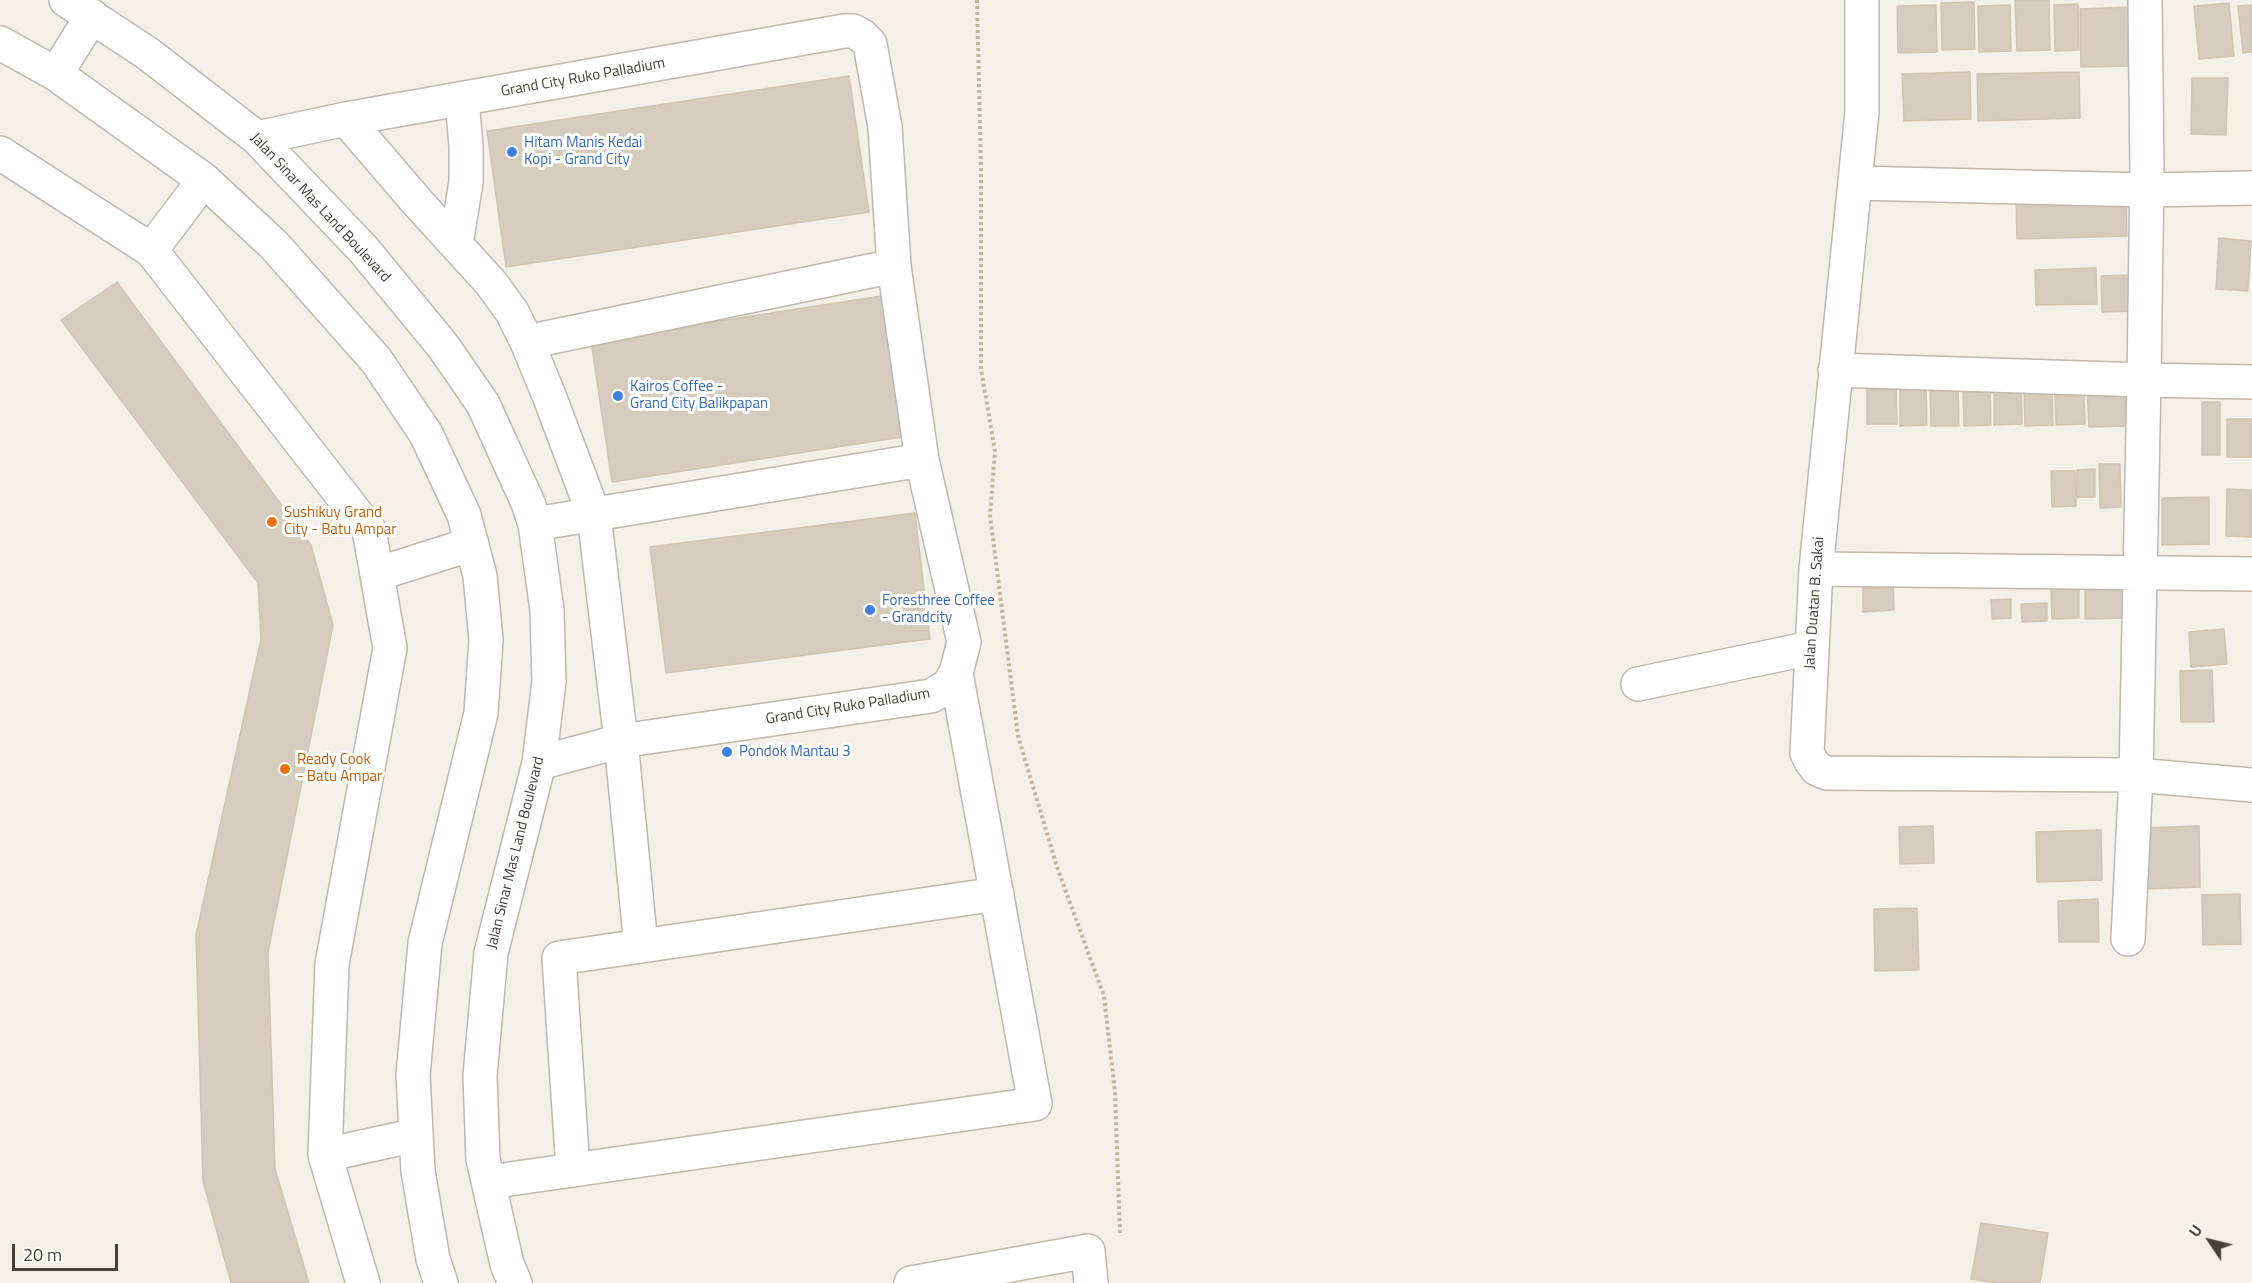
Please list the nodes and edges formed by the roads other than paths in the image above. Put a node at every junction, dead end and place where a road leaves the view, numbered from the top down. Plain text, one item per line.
1 (1862, 0) edge
2 (2145, 0) edge
3 (79, 8) edge
4 (0, 43) edge
5 (56, 74) junction
6 (462, 100) junction
7 (346, 119) junction
8 (257, 138) junction
9 (0, 153) edge
10 (204, 180) junction
11 (1855, 183) junction
12 (2252, 188) edge
13 (2147, 190) junction
14 (456, 244) junction
15 (152, 250) junction
16 (894, 266) junction
17 (527, 342) junction
18 (1835, 370) junction
19 (2144, 380) junction
20 (2252, 381) edge
21 (922, 460) junction
22 (594, 515) junction
23 (535, 524) junction
24 (472, 544) junction
25 (1816, 569) junction
26 (2140, 572) junction
27 (377, 574) junction
28 (2252, 574) edge
29 (1811, 648) junction
30 (956, 673) junction
31 (1638, 684) dead end
32 (621, 741) junction
33 (539, 763) junction
34 (2136, 775) junction
35 (2252, 785) edge
36 (997, 894) junction
37 (2128, 939) dead end
38 (641, 946) junction
39 (416, 1135) junction
40 (325, 1155) junction
41 (573, 1170) junction
42 (489, 1182) junction
43 (363, 1283) edge
44 (441, 1283) edge
45 (514, 1283) edge
46 (911, 1283) edge
47 (1091, 1283) edge

1 - 11 street, Jalan Duatan B. Sakai
2 - 13 street
3 - 5 street
3 - 8 street, Jalan Sinar Mas Land Boulevard
4 - 5 street
5 - 10 street
6 - 7 street, Grand City Ruko Palladium
6 - 14 street
6 - 16 street, Grand City Ruko Palladium
7 - 8 street, Grand City Ruko Palladium
7 - 14 street
8 - 23 street, Jalan Sinar Mas Land Boulevard
9 - 15 street
10 - 15 street
10 - 24 street
11 - 13 street
11 - 18 street, Jalan Duatan B. Sakai
12 - 13 street
13 - 19 street
14 - 17 street
15 - 27 street
16 - 17 street
16 - 21 street, Grand City Ruko Palladium
17 - 22 street
18 - 19 street
18 - 25 street, Jalan Duatan B. Sakai
19 - 20 street
19 - 26 street
21 - 22 street
21 - 30 street, Grand City Ruko Palladium
22 - 23 street
22 - 32 street
23 - 33 street, Jalan Sinar Mas Land Boulevard
24 - 27 street
24 - 39 street
25 - 26 street
25 - 29 street, Jalan Duatan B. Sakai
26 - 28 street
26 - 34 street
27 - 40 street
29 - 31 street
29 - 34 street, Jalan Duatan B. Sakai
30 - 32 street, Grand City Ruko Palladium
30 - 36 street
32 - 33 street, Grand City Ruko Palladium
32 - 38 street
33 - 42 street, Jalan Sinar Mas Land Boulevard
34 - 35 street, Jalan Duatan B. Sakai
34 - 37 street
36 - 38 street
36 - 41 street
38 - 41 street
39 - 40 street
39 - 44 street
40 - 43 street
41 - 42 street
42 - 45 street, Jalan Sinar Mas Land Boulevard
46 - 47 street

